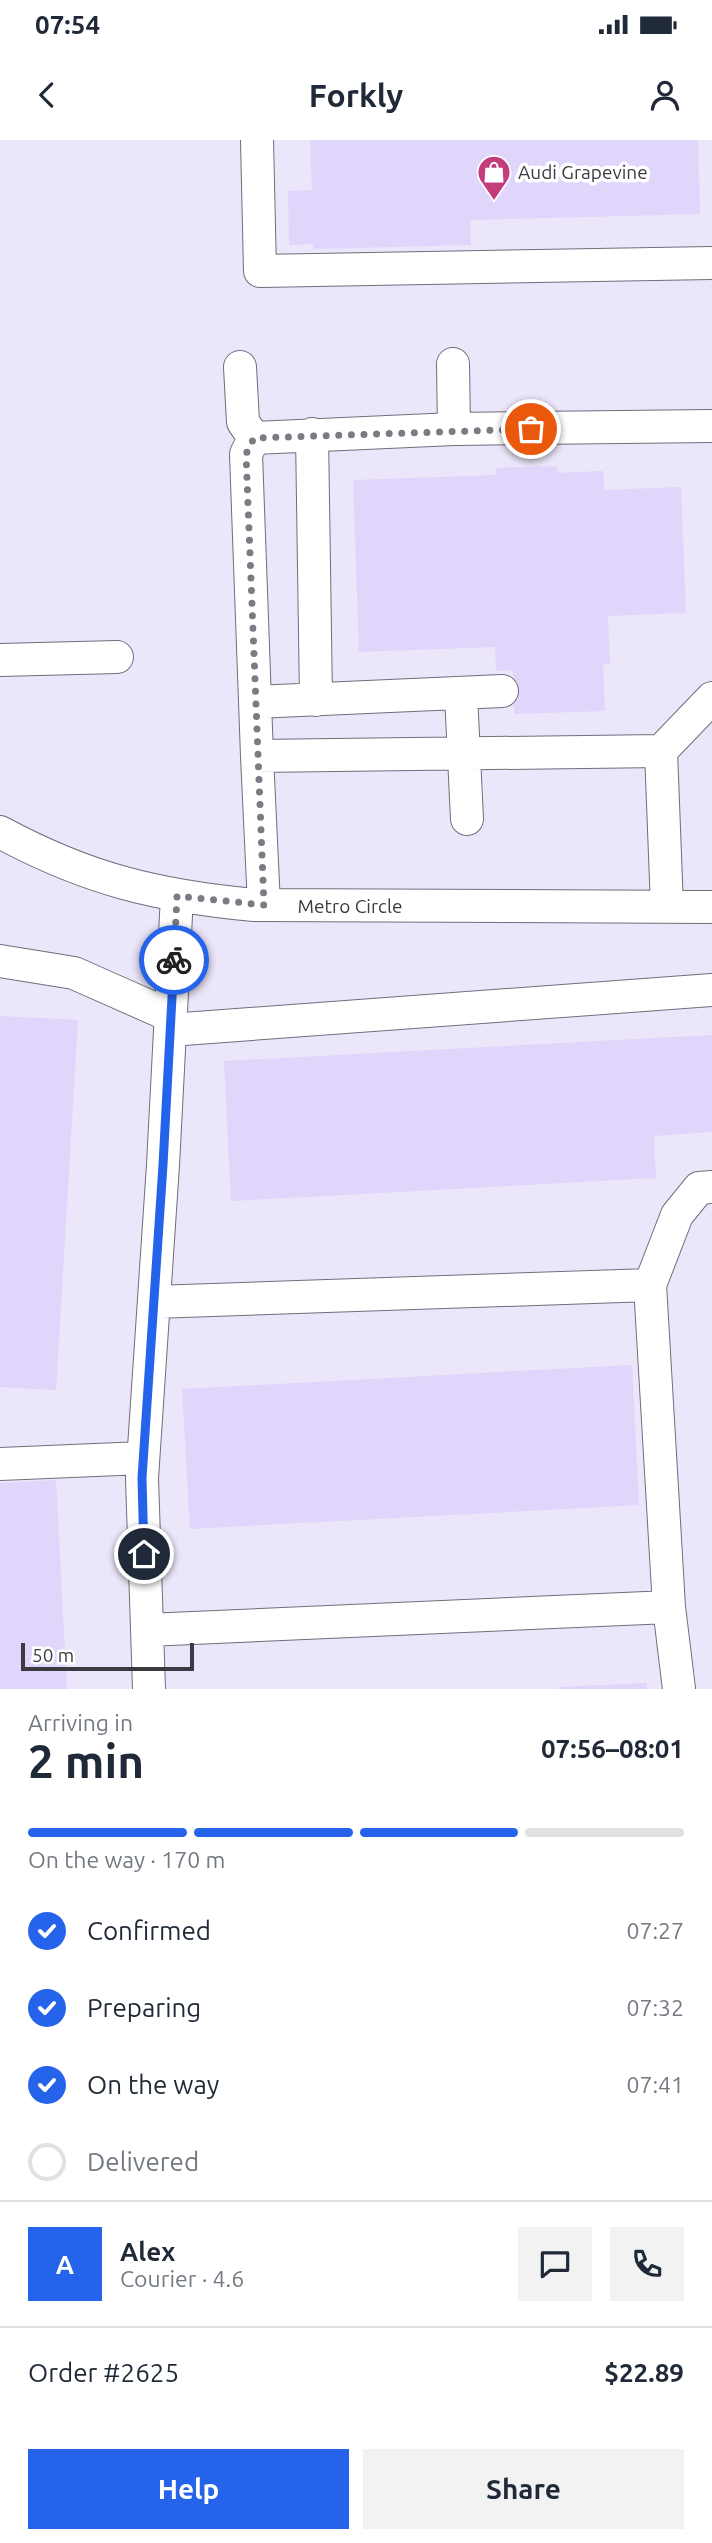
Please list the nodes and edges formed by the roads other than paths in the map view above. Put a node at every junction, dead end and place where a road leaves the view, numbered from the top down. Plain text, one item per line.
1 (257, 140) edge
2 (712, 263) edge
3 (453, 364) dead end
4 (240, 367) dead end
5 (712, 426) edge
6 (454, 429) junction
7 (312, 434) junction
8 (254, 438) junction
9 (117, 657) dead end
10 (0, 660) edge
11 (502, 691) dead end
12 (461, 694) junction
13 (712, 698) edge
14 (316, 700) junction
15 (255, 702) junction
16 (661, 751) junction
17 (464, 754) junction
18 (257, 756) junction
19 (467, 819) dead end
20 (0, 832) edge
21 (177, 896) junction
22 (264, 905) junction
23 (667, 907) junction
24 (712, 907) edge
25 (0, 961) edge
26 (712, 990) edge
27 (171, 1023) junction
28 (712, 1187) edge
29 (650, 1285) junction
30 (154, 1301) junction
31 (144, 1458) junction
32 (0, 1464) edge
33 (669, 1607) junction
34 (147, 1630) junction
35 (149, 1689) edge
36 (679, 1689) edge

1 - 2 street
3 - 6 street
4 - 8 street
5 - 6 street
6 - 7 street
7 - 8 street
7 - 14 street
8 - 15 street
9 - 10 street
11 - 12 street
12 - 14 street
12 - 17 street
13 - 16 street
14 - 15 street
15 - 18 street
16 - 17 street
16 - 23 street
17 - 18 street
17 - 19 street
18 - 22 street
20 - 21 street, Metro Circle
21 - 22 street, Metro Circle
21 - 27 street
22 - 23 street, Metro Circle
23 - 24 street, Metro Circle
25 - 27 street
26 - 27 street
27 - 30 street
28 - 29 street
29 - 30 street
29 - 33 street
30 - 31 street
31 - 32 street
31 - 34 street
33 - 34 street
33 - 36 street
34 - 35 street

